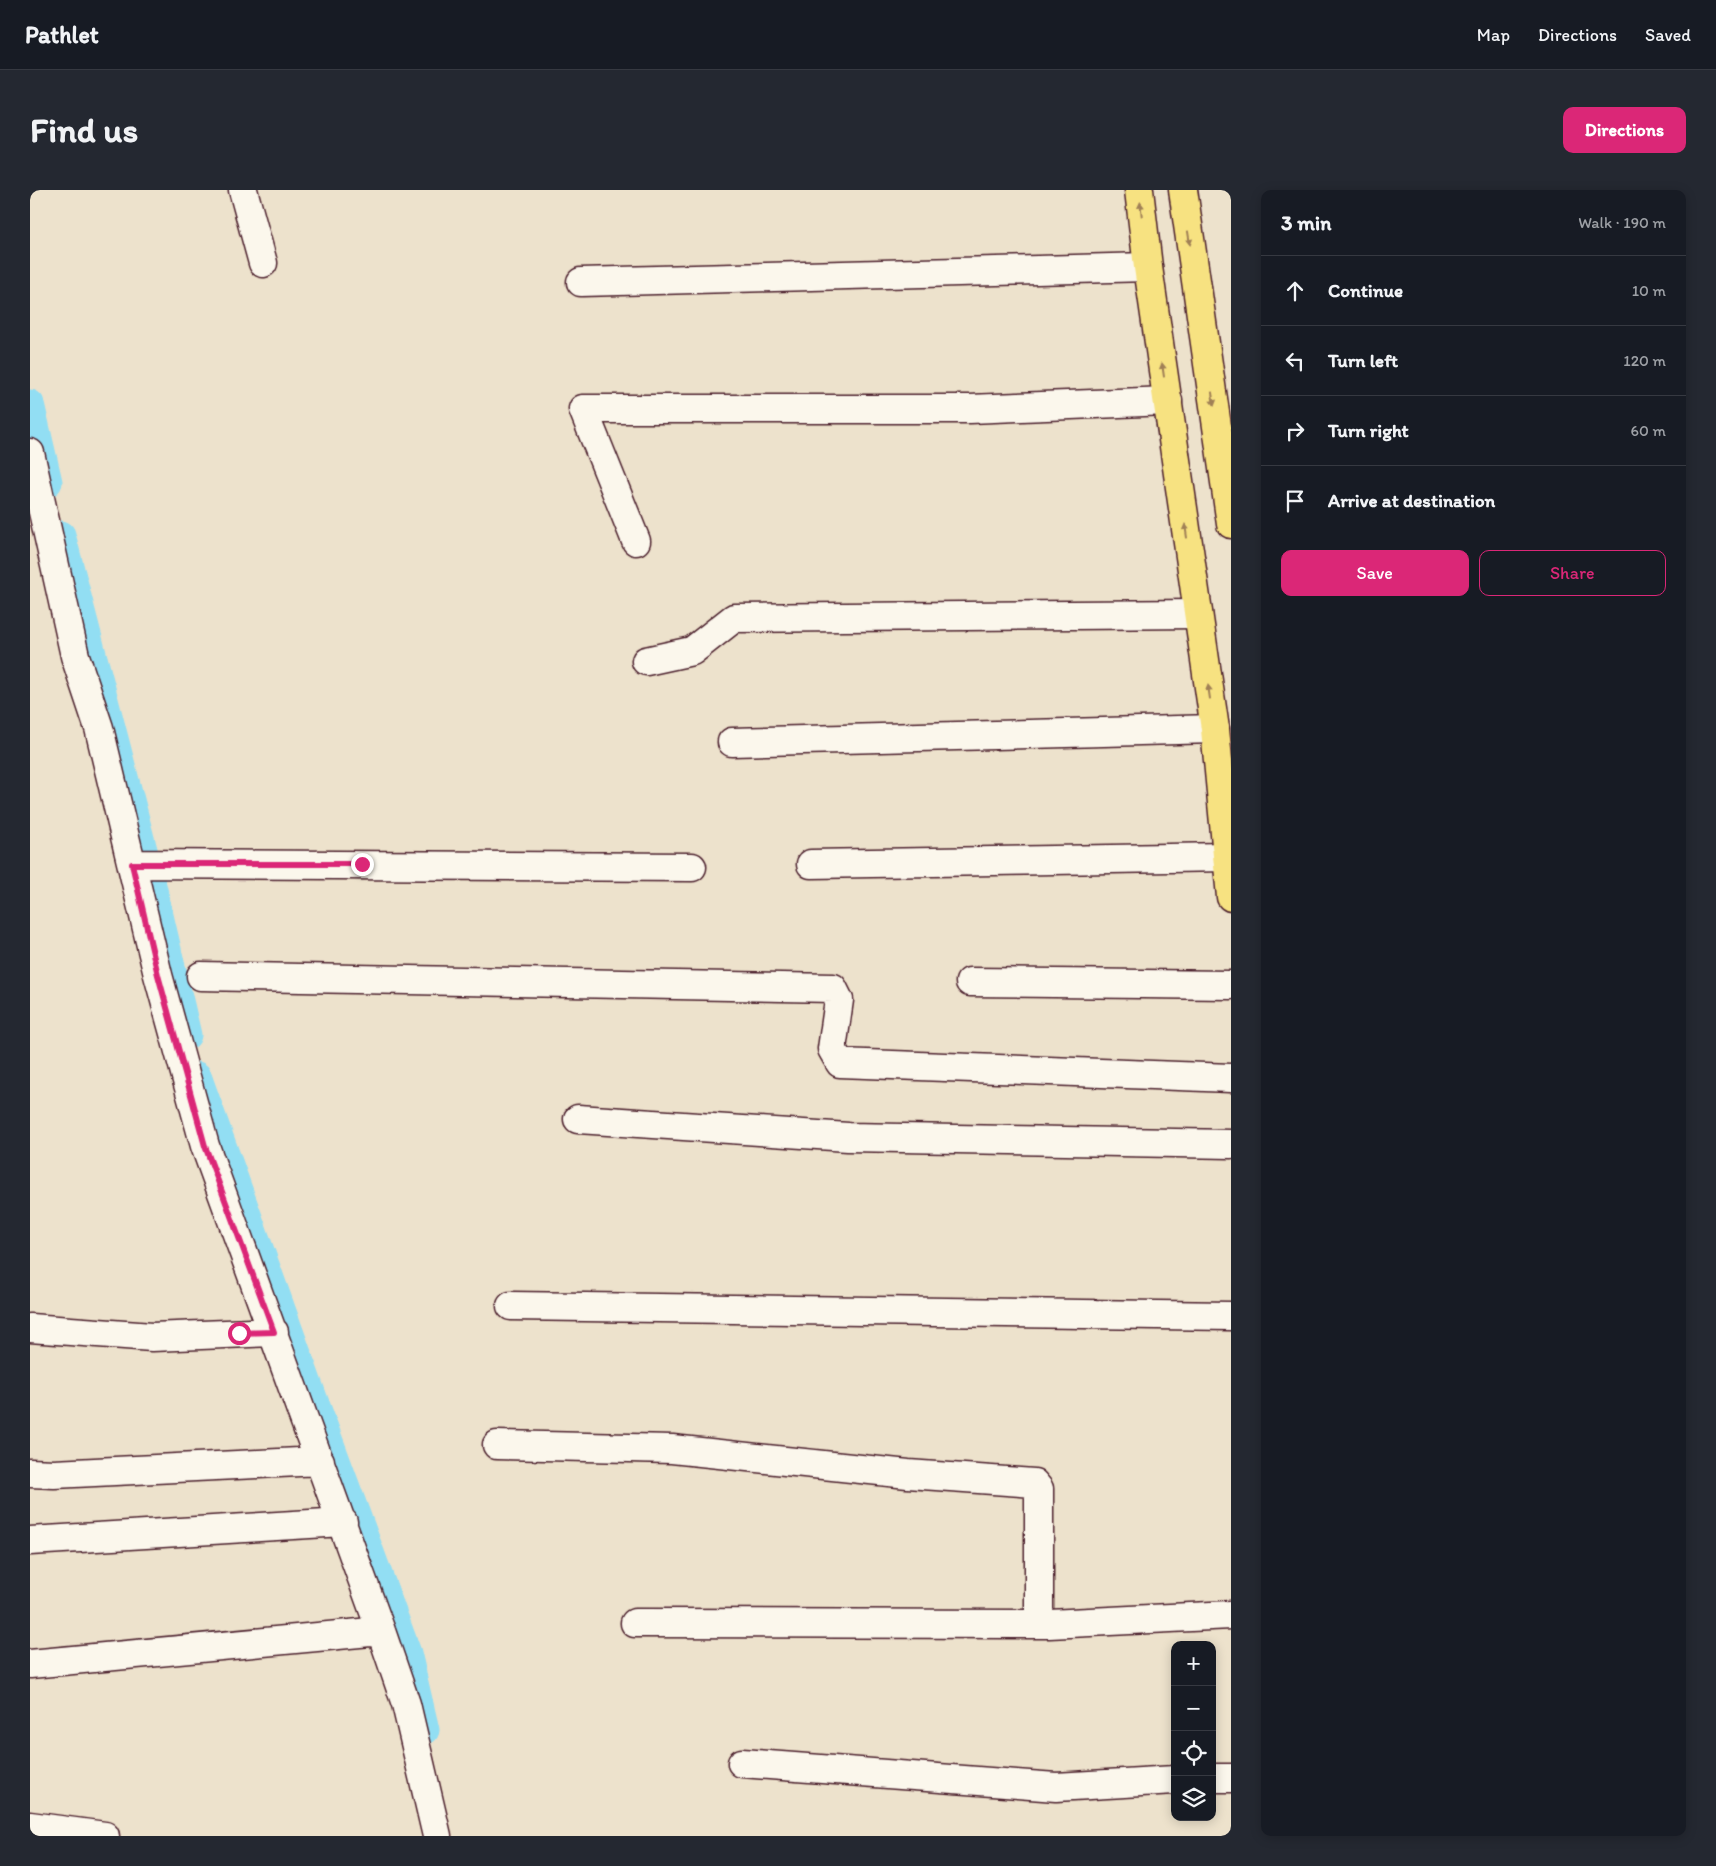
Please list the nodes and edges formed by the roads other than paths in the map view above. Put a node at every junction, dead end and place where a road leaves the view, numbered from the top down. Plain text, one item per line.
1 (243, 190) edge
2 (1139, 190) edge
3 (1183, 190) edge
4 (263, 263) dead end
5 (1148, 267) junction
6 (581, 282) dead end
7 (1168, 401) junction
8 (30, 453) edge
9 (1231, 524) edge
10 (636, 541) dead end
11 (1198, 614) junction
12 (646, 661) dead end
13 (1215, 729) junction
14 (732, 742) dead end
15 (1227, 857) junction
16 (136, 864) junction
17 (811, 864) dead end
18 (692, 867) dead end
19 (1231, 897) edge
20 (201, 976) dead end
21 (970, 982) dead end
22 (1231, 985) edge
23 (1231, 1078) edge
24 (578, 1119) dead end
25 (1231, 1144) edge
26 (511, 1306) dead end
27 (1231, 1316) edge
28 (30, 1328) edge
29 (274, 1332) junction
30 (497, 1445) dead end
31 (320, 1461) junction
32 (30, 1473) edge
33 (343, 1522) junction
34 (30, 1541) edge
35 (1231, 1615) edge
36 (635, 1623) dead end
37 (1039, 1624) junction
38 (381, 1631) junction
39 (30, 1664) edge
40 (742, 1763) dead end
41 (1216, 1778) edge
42 (1231, 1778) edge
43 (1171, 1780) edge
44 (30, 1826) edge
45 (105, 1836) edge
46 (437, 1836) edge

1 - 4 street
5 -> 2 highway
3 -> 9 highway
5 - 6 street
7 -> 5 highway
7 - 10 street
11 -> 7 highway
8 - 16 street
11 - 12 street
13 -> 11 highway
13 - 14 street
13 - 15 highway
15 - 17 street
15 - 19 highway
16 - 18 street
16 - 29 street
20 - 23 street
21 - 22 street
24 - 25 street
26 - 27 street
28 - 29 street
29 - 31 street
30 - 37 street
31 - 32 street
31 - 33 street
33 - 34 street
33 - 38 street
35 - 37 street
36 - 37 street
38 - 39 street
38 - 46 street
40 - 43 street
41 - 42 street
44 - 45 street

